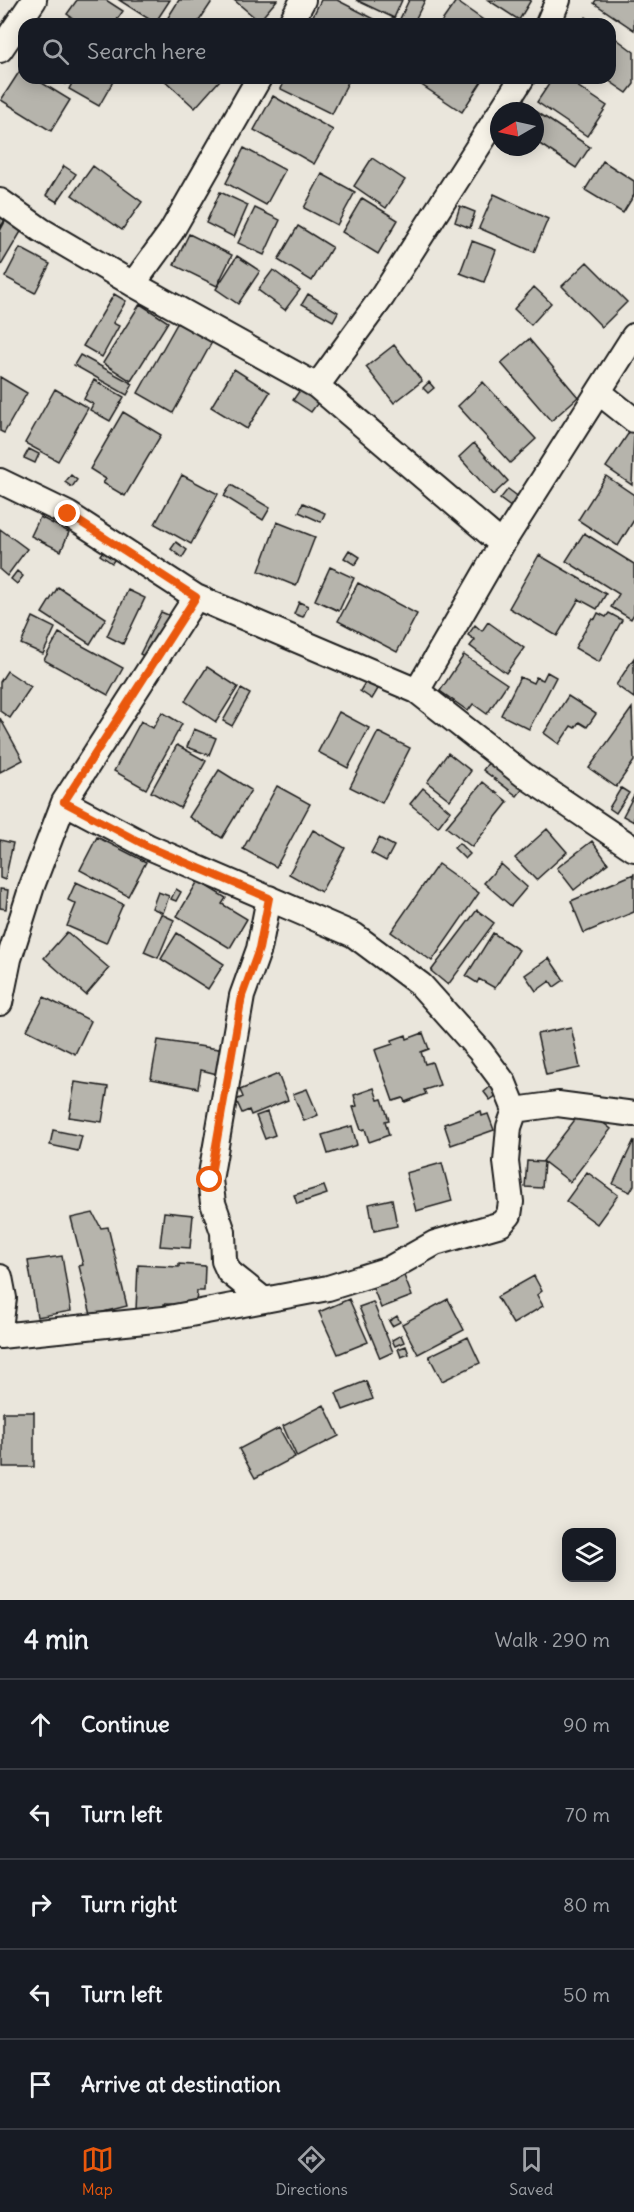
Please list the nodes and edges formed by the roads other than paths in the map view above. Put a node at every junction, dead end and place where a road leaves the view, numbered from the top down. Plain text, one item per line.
1 (34, 0) edge
2 (303, 0) edge
3 (558, 0) edge
4 (22, 18) edge
5 (293, 18) edge
6 (550, 18) edge
7 (18, 24) edge
8 (0, 50) edge
9 (256, 84) edge
10 (518, 84) edge
11 (507, 102) edge
12 (490, 129) edge
13 (0, 201) edge
14 (133, 284) junction
15 (634, 336) edge
16 (317, 386) junction
17 (600, 393) junction
18 (634, 420) edge
19 (1, 482) edge
20 (502, 544) junction
21 (196, 597) junction
22 (417, 691) junction
23 (64, 802) junction
24 (634, 849) edge
25 (269, 898) junction
26 (0, 1003) edge
27 (514, 1110) junction
28 (634, 1114) edge
29 (0, 1277) edge
30 (264, 1300) junction
31 (0, 1328) edge
32 (0, 1336) edge

1 - 4 street
2 - 5 street
3 - 6 street
7 - 8 street
9 - 14 street
10 - 11 street
12 - 16 street
13 - 14 street
14 - 16 street
15 - 17 street
16 - 20 street
17 - 18 street
17 - 20 street
19 - 21 street
20 - 22 street
21 - 22 street
21 - 23 street
22 - 24 street
23 - 25 street
23 - 26 street
25 - 27 street
25 - 30 street
27 - 28 street
27 - 30 street
29 - 31 street
30 - 32 street

